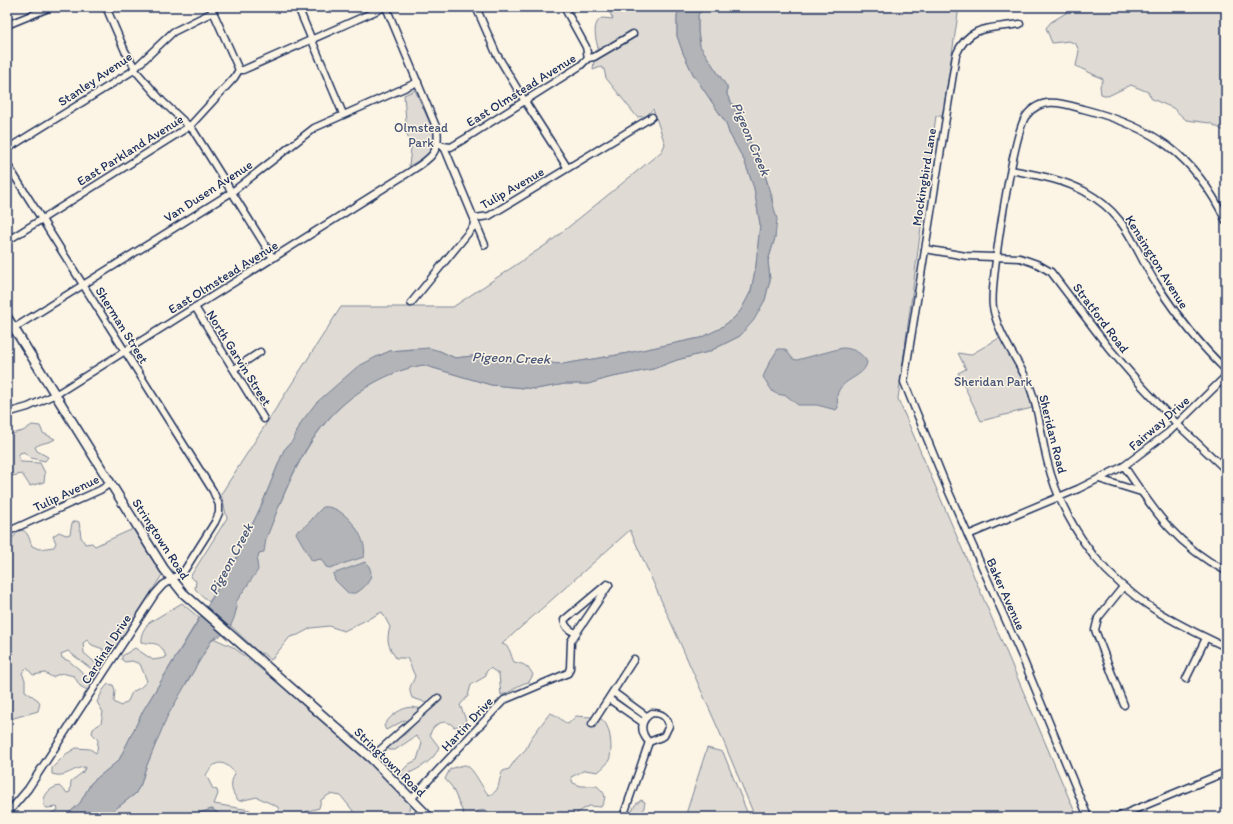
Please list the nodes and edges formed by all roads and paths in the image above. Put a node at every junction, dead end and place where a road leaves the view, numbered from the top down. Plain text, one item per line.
1 (50, 7) edge
2 (106, 7) edge
3 (298, 7) edge
4 (386, 7) edge
5 (476, 7) edge
6 (564, 7) edge
7 (212, 10) edge
8 (1020, 24) dead end
9 (7, 25) edge
10 (633, 34) dead end
11 (312, 38) junction
12 (588, 58) junction
13 (134, 69) junction
14 (239, 70) junction
15 (418, 82) junction
16 (525, 101) junction
17 (343, 114) junction
18 (652, 117) dead end
19 (190, 126) junction
20 (441, 145) junction
21 (7, 149) edge
22 (7, 164) edge
23 (567, 167) junction
24 (1011, 170) junction
25 (232, 192) junction
26 (476, 218) junction
27 (41, 219) junction
28 (1226, 221) edge
29 (7, 241) edge
30 (485, 245) dead end
31 (924, 249) junction
32 (997, 257) junction
33 (273, 258) junction
34 (84, 284) junction
35 (411, 303) dead end
36 (194, 307) junction
37 (7, 317) edge
38 (14, 328) junction
39 (125, 351) junction
40 (260, 352) dead end
41 (234, 369) junction
42 (1226, 370) edge
43 (1226, 376) edge
44 (904, 380) joint
45 (56, 395) junction
46 (7, 413) edge
47 (264, 419) dead end
48 (1177, 424) junction
49 (1124, 466) junction
50 (1226, 470) edge
51 (1099, 480) junction
52 (111, 483) junction
53 (1141, 492) junction
54 (1059, 496) junction
55 (217, 499) joint
56 (7, 532) edge
57 (968, 535) junction
58 (1226, 571) edge
59 (172, 579) junction
60 (1123, 586) junction
61 (576, 633) junction
62 (1206, 638) junction
63 (1226, 648) edge
64 (634, 659) dead end
65 (1186, 679) dead end
66 (613, 692) junction
67 (438, 698) dead end
68 (609, 699) junction
69 (1124, 704) dead end
70 (646, 716) junction
71 (642, 722) junction
72 (592, 724) dead end
73 (650, 742) junction
74 (371, 758) junction
75 (1226, 772) edge
76 (412, 798) junction
77 (7, 814) edge
78 (429, 817) edge
79 (623, 817) edge
80 (1088, 817) edge
81 (1117, 817) edge

1 - 9 street
2 - 13 street
3 - 11 street
4 - 11 street
4 - 15 street
5 - 16 street
6 - 12 street
7 - 13 street, Stanley Avenue
7 - 14 street
8 - 31 street, Mockingbird Lane
10 - 12 street, East Olmstead Avenue
11 - 14 street
11 - 17 street
12 - 16 street, East Olmstead Avenue
13 - 19 street
13 - 21 street, Stanley Avenue
14 - 19 street, East Parkland Avenue
15 - 17 street, Van Dusen Avenue
15 - 20 street
16 - 20 street, East Olmstead Avenue
16 - 23 street
17 - 25 street, Van Dusen Avenue
18 - 23 street, Tulip Avenue
19 - 25 street
19 - 27 street, East Parkland Avenue
20 - 26 street
20 - 33 street, East Olmstead Avenue
22 - 27 street, Sherman Street
23 - 26 street, Tulip Avenue
24 - 28 street, Sheridan Road
24 - 32 street, Sheridan Road
24 - 42 street, Kensington Avenue
25 - 33 street
25 - 34 street, Van Dusen Avenue
26 - 30 street
26 - 35 street, Tulip Avenue
27 - 29 street, East Parkland Avenue
27 - 34 street, Sherman Street
31 - 32 street, Stratford Road
31 - 44 street, Mockingbird Lane
32 - 48 street, Stratford Road
32 - 54 street, Sheridan Road
33 - 36 street, East Olmstead Avenue
34 - 38 street, Van Dusen Avenue
34 - 39 street, Sherman Street
36 - 39 street, East Olmstead Avenue
36 - 41 street, North Garvin Street
37 - 38 main road, Stringtown Road
38 - 45 main road, Stringtown Road
39 - 45 street, East Olmstead Avenue
39 - 55 street, Sherman Street
40 - 41 street
41 - 47 street, North Garvin Street
43 - 48 street, Fairway Drive
44 - 57 street, Baker Avenue
45 - 46 street, East Olmstead Avenue
45 - 52 main road, Stringtown Road
48 - 49 street, Fairway Drive
48 - 50 street, Stratford Road
49 - 51 street, Fairway Drive
49 - 53 street
51 - 53 street
51 - 54 street, Fairway Drive
52 - 56 street, Tulip Avenue
52 - 59 main road, Stringtown Road
53 - 58 street
54 - 57 street, Fairway Drive
54 - 60 street, Sheridan Road
55 - 59 street, Cardinal Drive
57 - 80 street, Baker Avenue
59 - 74 main road, Stringtown Road
59 - 77 street, Cardinal Drive
60 - 62 street, Sheridan Road
60 - 69 street
61 - 61 street, Hartin Drive
61 - 76 street, Hartin Drive
62 - 63 street, Sheridan Road
62 - 65 street
64 - 66 street
66 - 68 street
66 - 70 street
67 - 74 street
68 - 71 street
68 - 72 street
70 - 71 street
70 - 73 street
71 - 73 street
73 - 79 street
74 - 76 main road, Stringtown Road
75 - 81 street
76 - 78 main road, Stringtown Road

